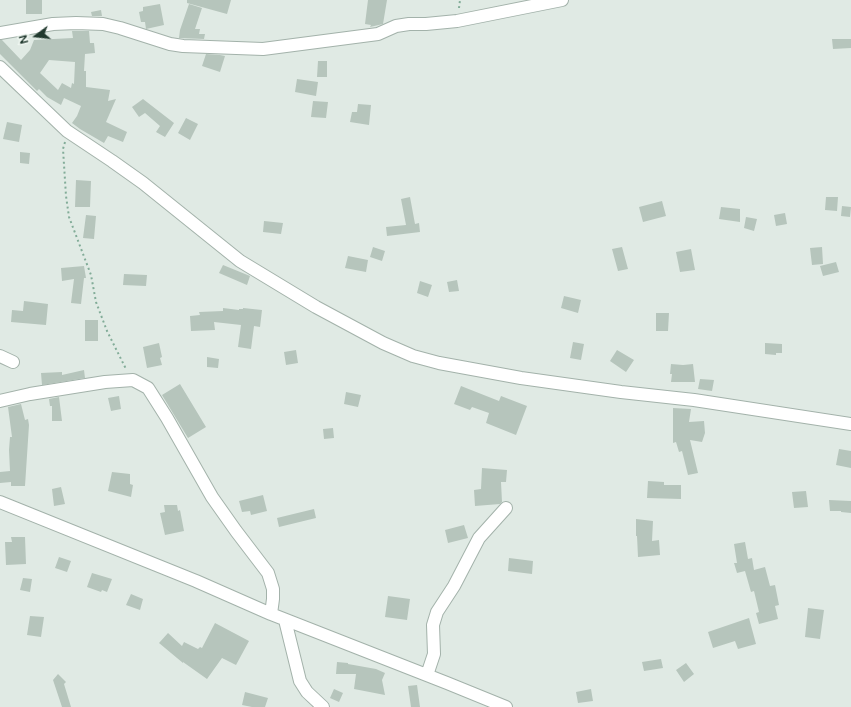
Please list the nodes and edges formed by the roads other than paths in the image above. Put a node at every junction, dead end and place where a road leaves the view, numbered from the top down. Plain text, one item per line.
1 (562, 0) edge
2 (0, 33) edge
3 (0, 67) edge
4 (0, 356) edge
5 (13, 362) dead end
6 (0, 401) edge
7 (851, 424) edge
8 (0, 502) edge
9 (506, 508) dead end
10 (271, 614) junction
11 (285, 620) junction
12 (427, 674) junction
13 (323, 707) edge
14 (506, 707) edge

1 - 2 street
3 - 7 street
4 - 5 street
6 - 10 street
8 - 10 street
9 - 12 street
10 - 11 street
11 - 12 street
11 - 13 street
12 - 14 street

